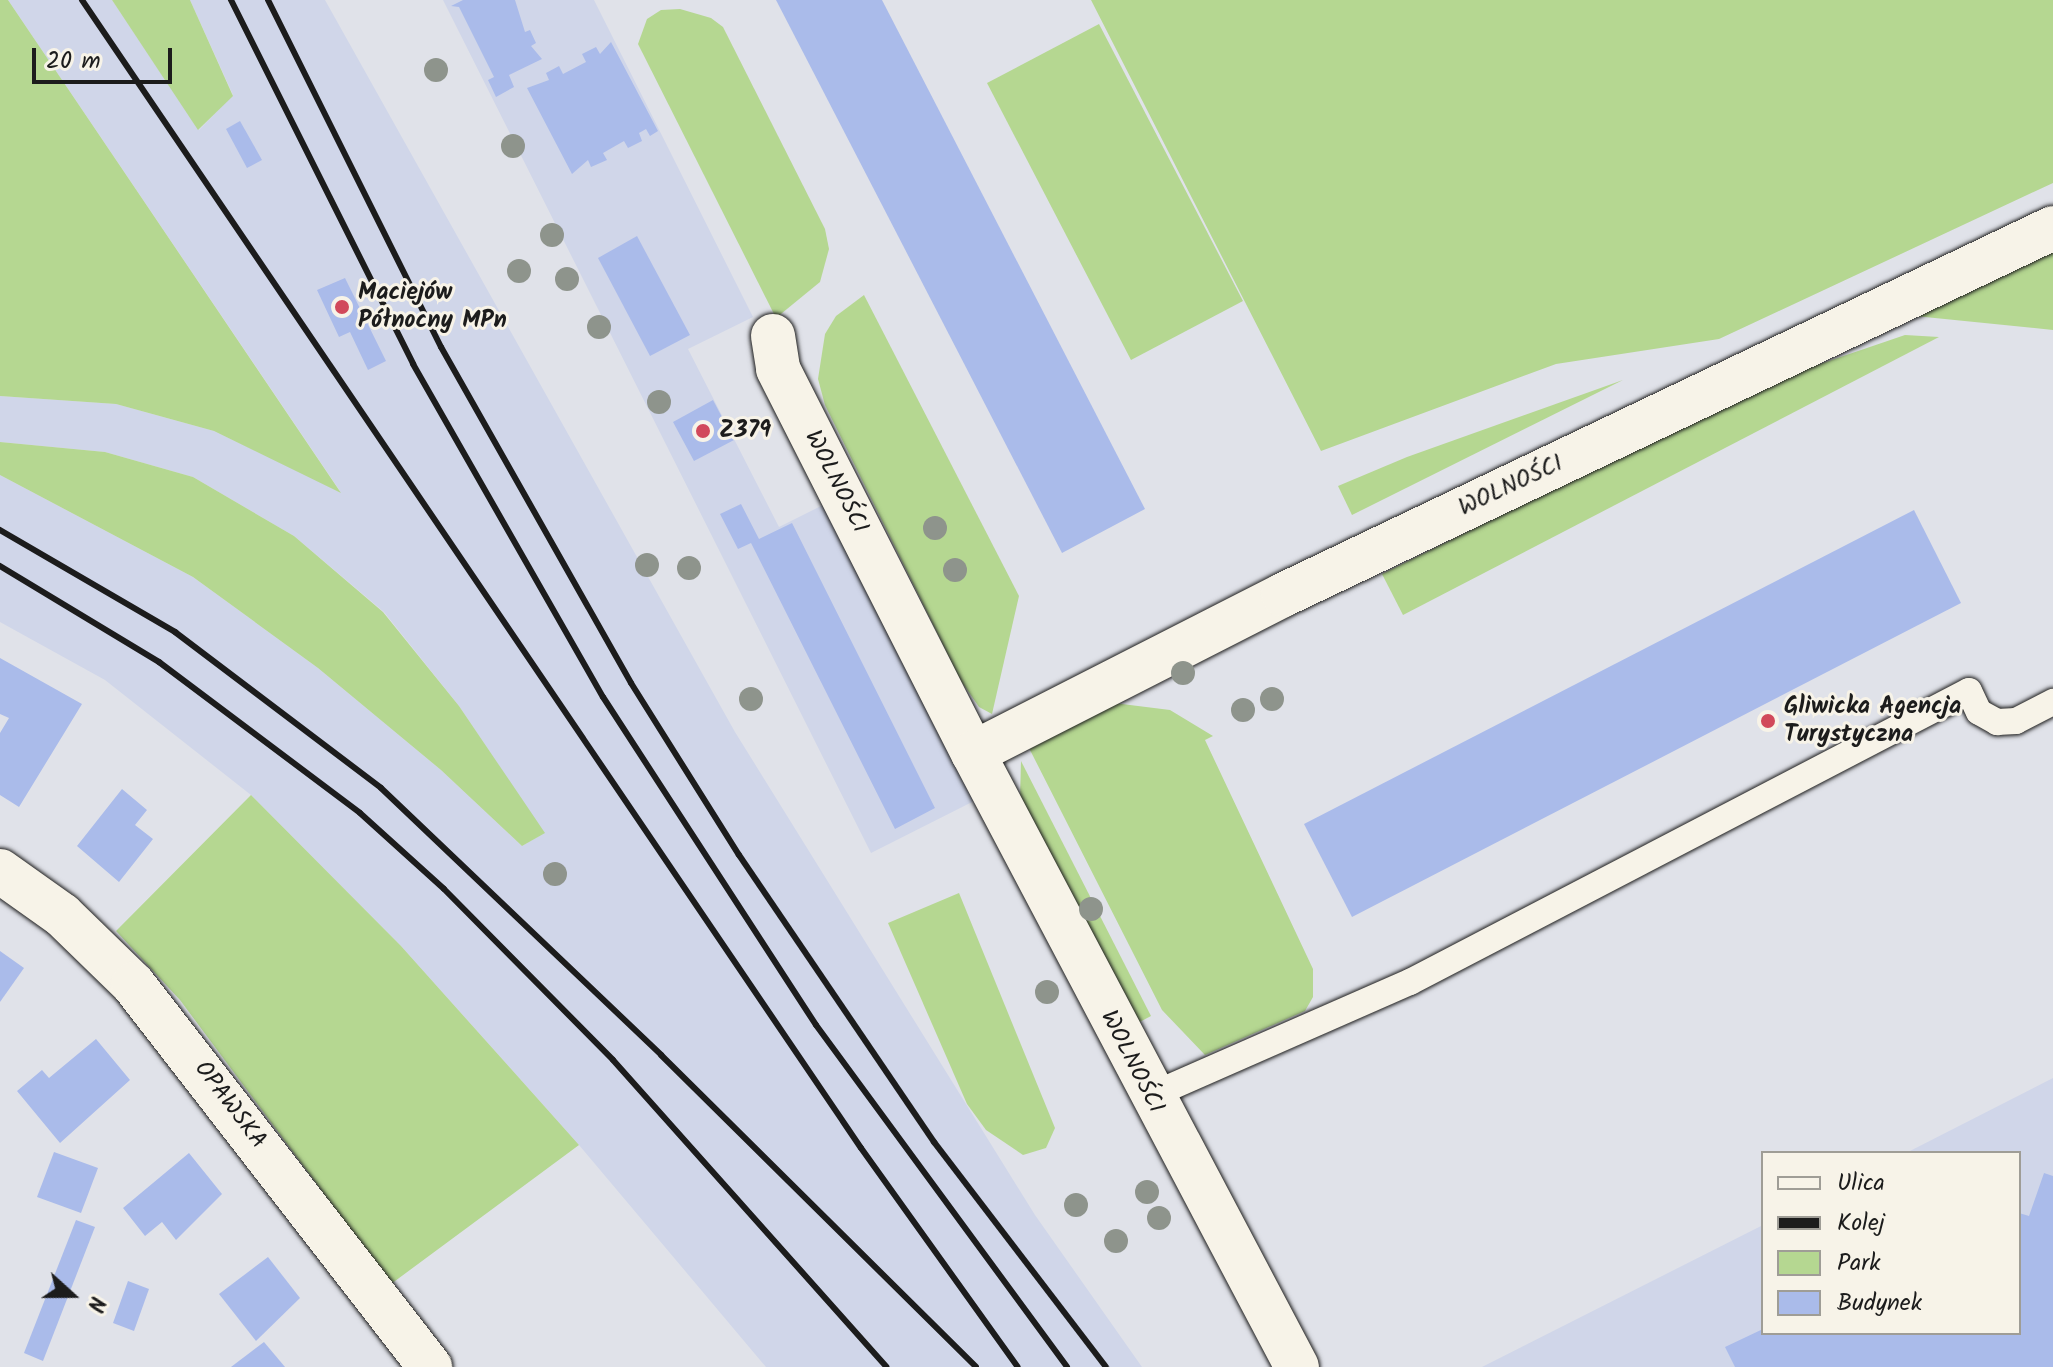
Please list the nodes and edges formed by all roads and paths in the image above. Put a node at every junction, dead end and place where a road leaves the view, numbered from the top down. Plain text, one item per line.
1 (2053, 228) edge
2 (773, 336) dead end
3 (2053, 702) edge
4 (973, 753) junction
5 (0, 871) edge
6 (1150, 1096) junction
7 (430, 1367) edge
8 (1297, 1367) edge

1 - 4 street, WOLNOŚCI
2 - 4 street, WOLNOŚCI
3 - 6 lane
4 - 6 street, WOLNOŚCI
5 - 7 street, OPAWSKA
6 - 8 street, WOLNOŚCI

